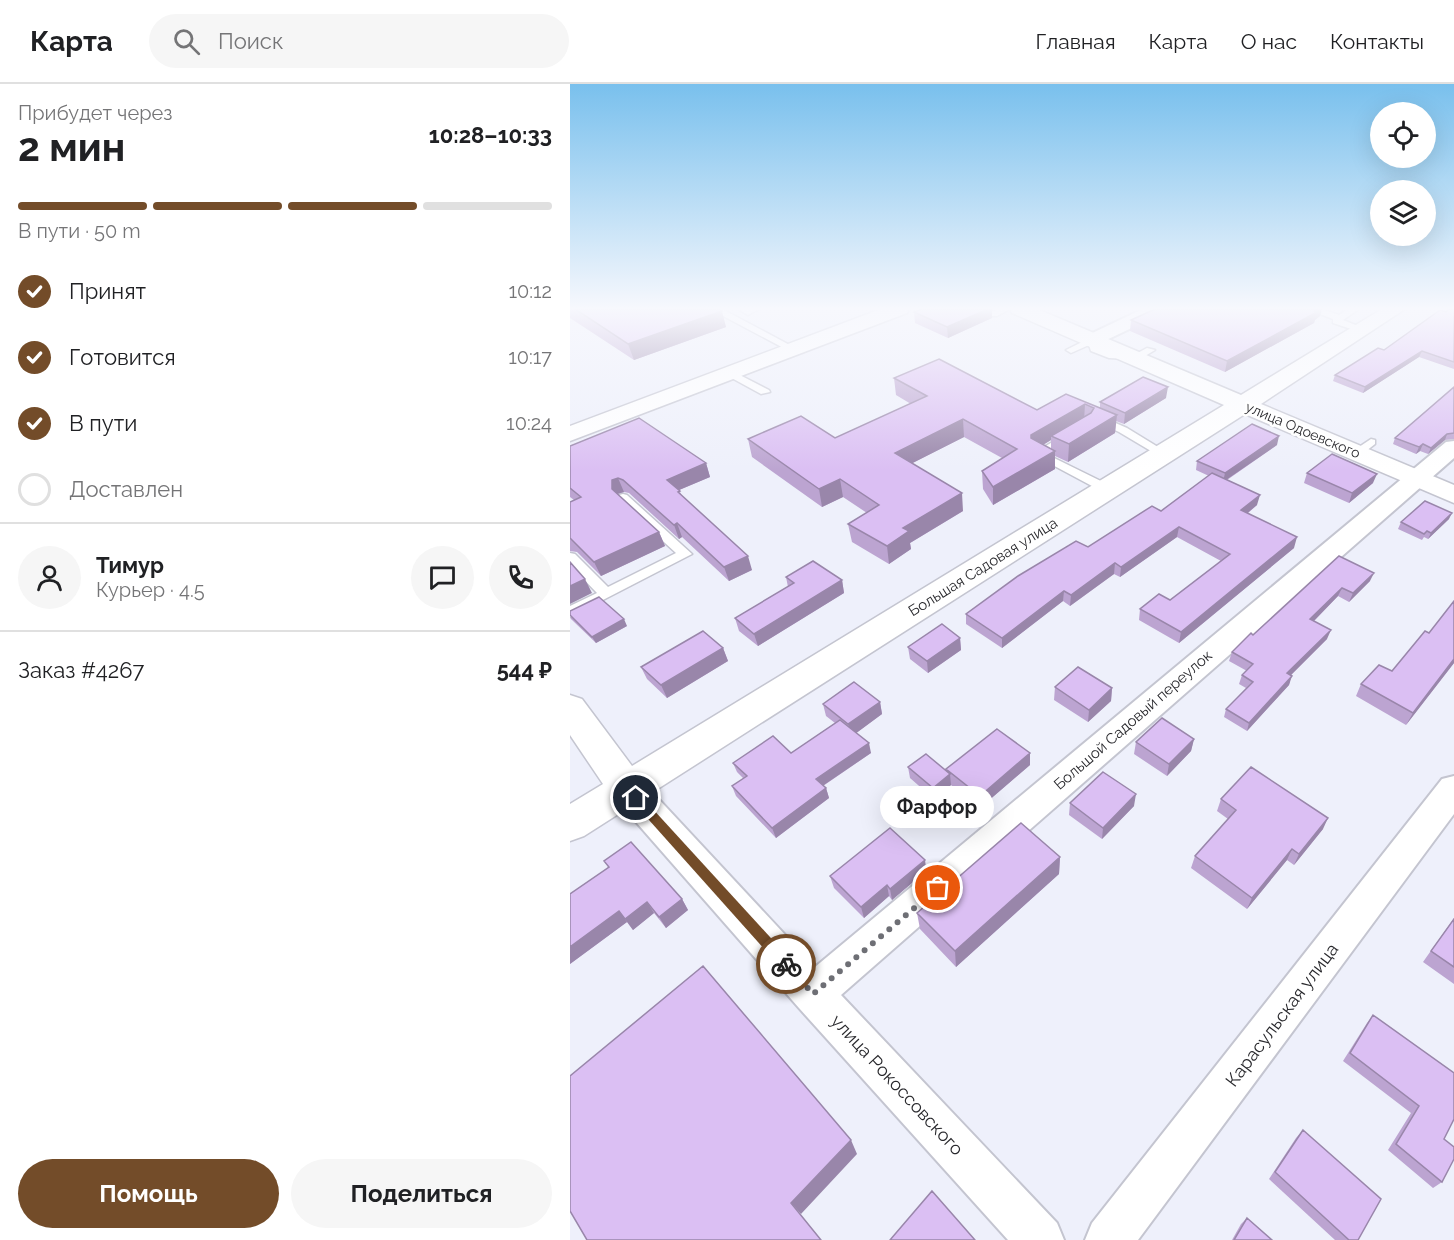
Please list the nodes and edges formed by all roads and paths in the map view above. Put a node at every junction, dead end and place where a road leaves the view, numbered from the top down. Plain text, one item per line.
1 (761, 363) edge
2 (1155, 363) edge
3 (1297, 363) edge
4 (732, 374) junction
5 (765, 392) dead end
6 (1243, 405) junction
7 (1091, 415) edge
8 (1076, 431) edge
9 (570, 434) edge
10 (1454, 447) edge
11 (1165, 455) junction
12 (1415, 478) junction
13 (1109, 490) junction
14 (1454, 495) edge
15 (623, 498) edge
16 (570, 557) edge
17 (605, 594) junction
18 (570, 612) edge
19 (570, 708) edge
20 (627, 788) junction
21 (1453, 793) edge
22 (570, 824) edge
23 (813, 994) junction
24 (1040, 1240) edge
25 (1109, 1240) edge

1 - 4 street
2 - 6 street, улица Одоевского
3 - 6 street, Большая Садовая улица
4 - 5 lane
4 - 9 street
6 - 11 street, Большая Садовая улица
6 - 12 street, улица Одоевского
7 - 11 lane
8 - 13 lane
10 - 12 street, Большой Садовый переулок
11 - 13 street, Большая Садовая улица
12 - 14 street, улица Одоевского
12 - 23 street, Большой Садовый переулок
13 - 20 street, Большая Садовая улица
15 - 17 lane
16 - 17 lane
17 - 18 lane
19 - 20 street, улица Рокоссовского
20 - 22 street, Большая Садовая улица
20 - 23 street, улица Рокоссовского
21 - 25 street, Карасульская улица
23 - 24 street, улица Рокоссовского

